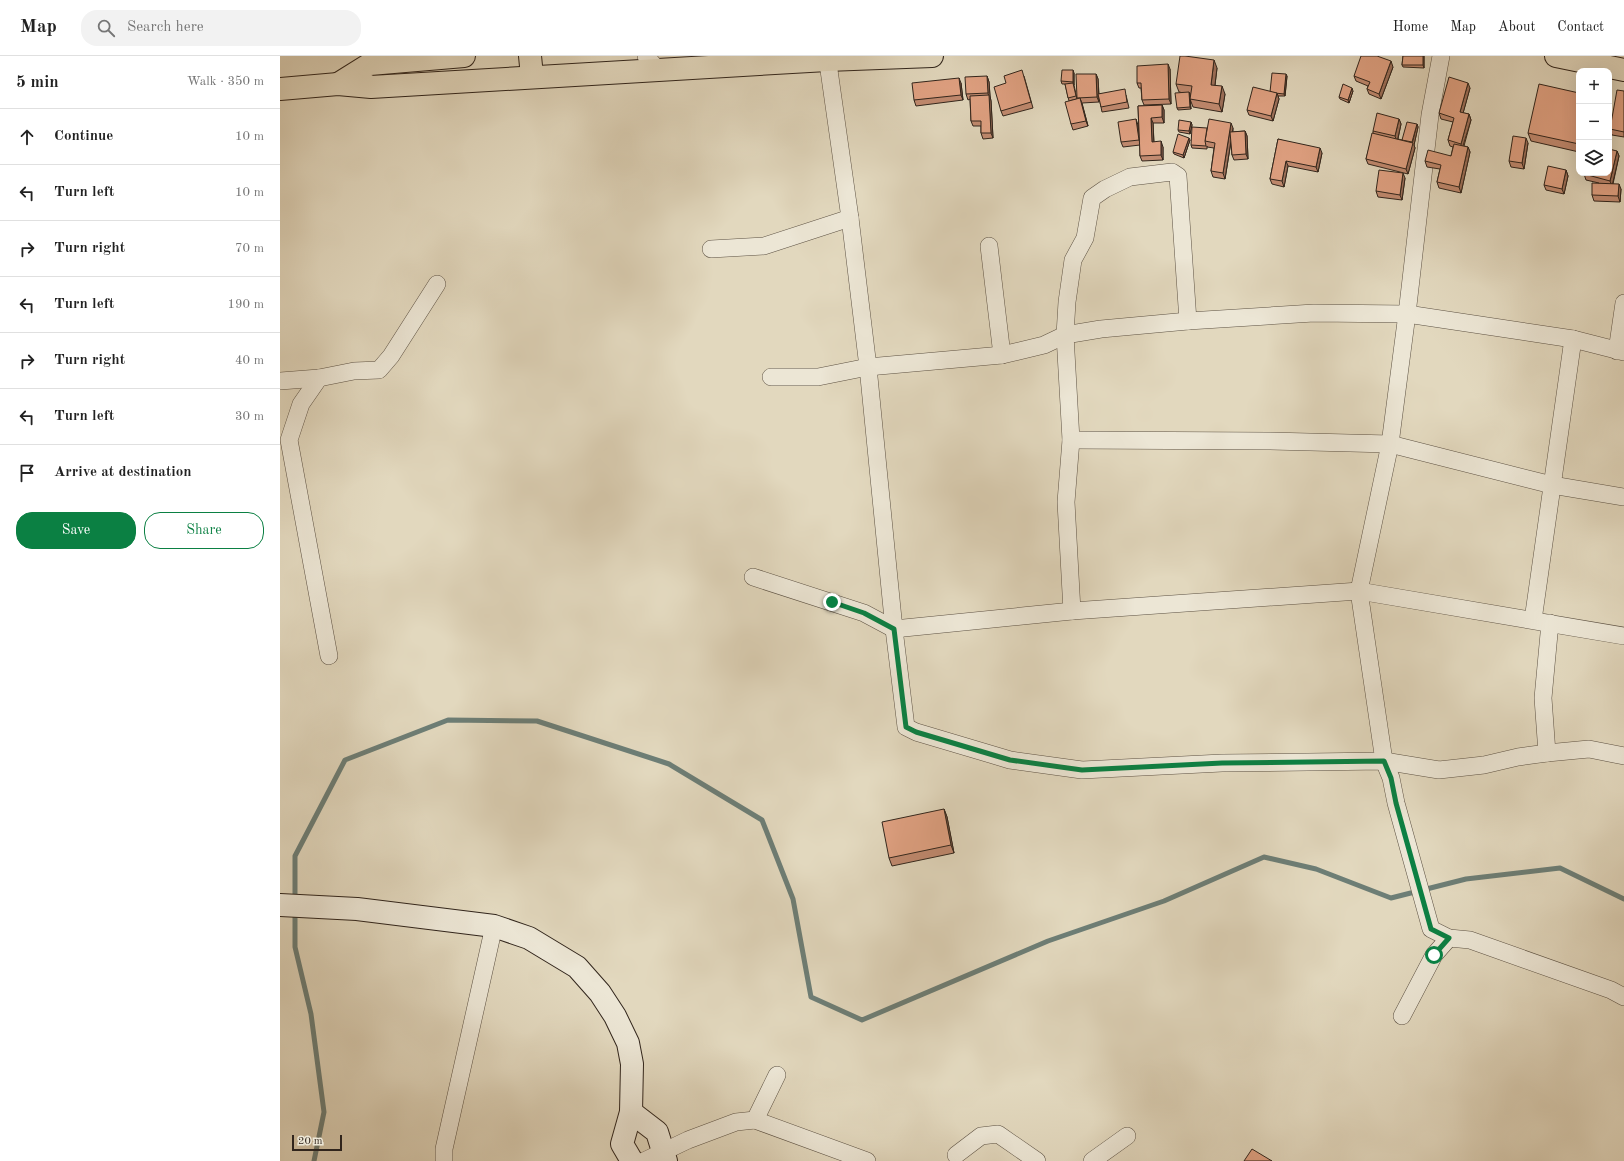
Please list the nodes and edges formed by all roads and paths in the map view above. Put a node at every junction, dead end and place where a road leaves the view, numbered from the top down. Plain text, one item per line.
1 (464, 56) edge
2 (932, 56) edge
3 (1440, 56) edge
4 (1556, 56) edge
5 (827, 58) edge
6 (651, 63) edge
7 (531, 66) edge
8 (1624, 70) edge
9 (338, 84) junction
10 (280, 89) edge
11 (850, 218) junction
12 (989, 246) dead end
13 (711, 249) dead end
14 (437, 284) dead end
15 (1624, 303) edge
16 (1407, 314) junction
17 (1188, 321) junction
18 (1066, 335) junction
19 (1573, 339) junction
20 (1621, 351) edge
21 (1002, 355) junction
22 (868, 367) junction
23 (771, 377) dead end
24 (319, 378) junction
25 (280, 381) edge
26 (1071, 440) junction
27 (1390, 444) junction
28 (1552, 485) junction
29 (1624, 497) edge
30 (753, 577) dead end
31 (1359, 591) junction
32 (1072, 611) junction
33 (1533, 620) junction
34 (1550, 623) junction
35 (894, 629) junction
36 (1624, 636) edge
37 (329, 656) dead end
38 (1547, 753) junction
39 (1624, 756) edge
40 (1384, 761) junction
41 (280, 905) edge
42 (494, 926) junction
43 (1449, 938) junction
44 (1624, 997) edge
45 (1402, 1016) dead end
46 (777, 1075) dead end
47 (631, 1112) junction
48 (755, 1120) junction
49 (1127, 1136) dead end
50 (956, 1155) dead end
51 (665, 1157) edge
52 (444, 1161) edge
53 (632, 1161) edge
54 (644, 1161) edge
55 (867, 1161) edge
56 (1037, 1161) edge
57 (1092, 1161) edge

1 - 9 highway
2 - 5 highway
3 - 16 street
4 - 8 highway
5 - 6 highway
5 - 11 street
6 - 7 highway
7 - 9 highway
9 - 10 highway
11 - 13 street
11 - 22 street
12 - 21 street
14 - 24 street
15 - 20 street
16 - 17 street
16 - 19 street
16 - 27 street
17 - 18 street
17 - 18 street
18 - 21 street
18 - 26 street
19 - 20 street
19 - 28 street
21 - 22 street
22 - 23 street
22 - 35 street
24 - 25 street
24 - 37 street
26 - 27 street
26 - 32 street
27 - 28 street
27 - 31 street
28 - 29 street
28 - 33 street
30 - 35 street
31 - 32 street
31 - 33 street
31 - 40 street
32 - 35 street
33 - 34 street
34 - 36 street
34 - 38 street
35 - 40 street
38 - 39 street
38 - 40 street
40 - 43 street
41 - 42 street
42 - 47 street
42 - 52 street
43 - 44 street
43 - 45 street
46 - 48 street
47 - 51 street
47 - 53 street
48 - 51 street
48 - 55 street
49 - 57 street
50 - 56 street
51 - 54 street

